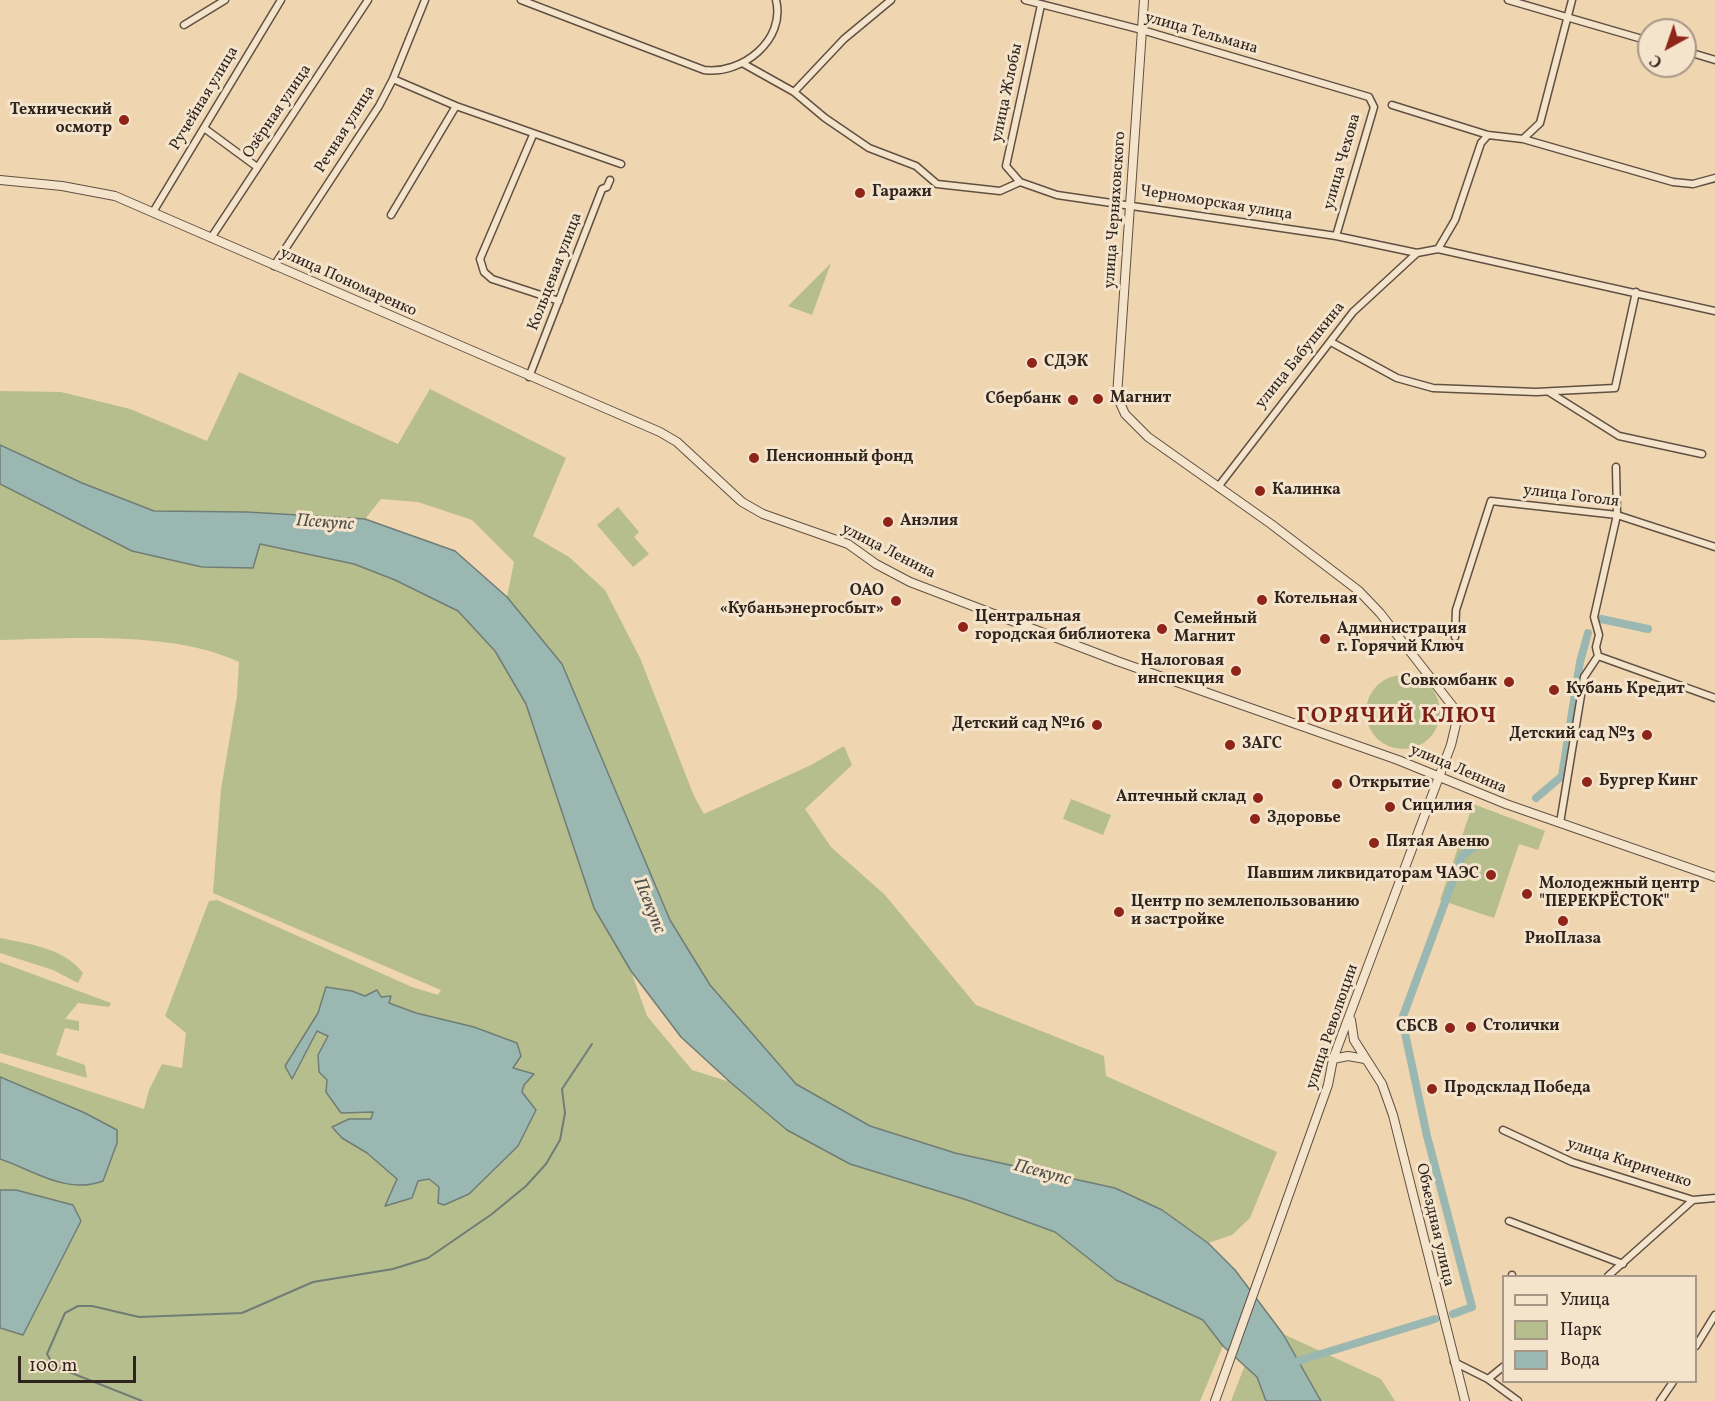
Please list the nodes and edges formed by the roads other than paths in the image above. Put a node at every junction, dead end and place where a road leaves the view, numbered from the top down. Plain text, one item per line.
1 (225, 0) edge
2 (281, 0) edge
3 (368, 0) edge
4 (425, 0) edge
5 (521, 0) edge
6 (776, 0) edge
7 (891, 0) edge
8 (1025, 0) edge
9 (1144, 0) edge
10 (1508, 0) edge
11 (1572, 0) edge
12 (1041, 5) junction
13 (1566, 18) junction
14 (184, 24) dead end
15 (1142, 30) junction
16 (1637, 38) edge
17 (1697, 55) edge
18 (1715, 60) edge
19 (744, 64) junction
20 (393, 79) junction
21 (794, 92) junction
22 (1369, 97) joint
23 (1392, 105) dead end
24 (456, 106) junction
25 (204, 128) junction
26 (533, 135) junction
27 (1488, 135) junction
28 (1523, 139) junction
29 (621, 164) dead end
30 (257, 166) junction
31 (1715, 178) edge
32 (0, 180) edge
33 (610, 180) dead end
34 (1020, 182) junction
35 (1129, 204) junction
36 (153, 212) junction
37 (391, 215) dead end
38 (1336, 236) junction
39 (211, 238) junction
40 (1438, 249) junction
41 (1417, 253) junction
42 (274, 266) junction
43 (1636, 292) junction
44 (559, 301) junction
45 (1715, 311) edge
46 (1331, 342) junction
47 (529, 377) junction
48 (1549, 391) junction
49 (677, 442) joint
50 (1702, 454) dead end
51 (1616, 467) dead end
52 (1218, 487) junction
53 (1617, 515) junction
54 (1715, 547) edge
55 (1455, 637) dead end
56 (1598, 656) junction
57 (1715, 698) edge
58 (1439, 776) junction
59 (1560, 823) junction
60 (1715, 877) edge
61 (1352, 1013) junction
62 (1333, 1059) junction
63 (1365, 1059) junction
64 (1503, 1130) dead end
65 (1715, 1198) edge
66 (1693, 1200) junction
67 (1509, 1221) dead end
68 (1623, 1264) junction
69 (1609, 1275) edge
70 (1715, 1315) edge
71 (1697, 1343) edge
72 (1454, 1362) junction
73 (1502, 1367) edge
74 (1488, 1379) junction
75 (1672, 1383) edge
76 (1215, 1401) edge
77 (1465, 1401) edge
78 (1518, 1401) edge
79 (1660, 1401) edge

1 - 14 street
2 - 25 street, Ручейная улица
3 - 30 street, Озёрная улица
4 - 20 street, Речная улица
5 - 19 street
6 - 19 street
7 - 21 street
8 - 12 street, улица Тельмана
9 - 15 street, улица Черняховского
10 - 13 street
11 - 13 street
12 - 15 street, улица Тельмана
12 - 34 street, улица Жлобы
13 - 16 street
13 - 28 street
15 - 22 street, улица Тельмана
15 - 35 street, улица Черняховского
17 - 18 street
19 - 21 street
20 - 24 street
20 - 42 street, Речная улица
21 - 34 street
22 - 38 street, улица Чехова
23 - 27 street
24 - 26 street
24 - 37 street
25 - 30 street
25 - 36 street, Ручейная улица
26 - 29 street
26 - 44 street
27 - 28 street
27 - 40 street
28 - 31 street
30 - 39 street, Озёрная улица
32 - 36 street, улица Пономаренко
33 - 44 street, Кольцевая улица
34 - 35 street, Черноморская улица
35 - 38 street, Черноморская улица
35 - 52 street, улица Черняховского
36 - 39 street, улица Пономаренко
38 - 41 street, Черноморская улица
39 - 42 street, улица Пономаренко
40 - 41 street, Черноморская улица
40 - 43 street, Черноморская улица
41 - 46 street, улица Бабушкина
42 - 47 street, улица Пономаренко
43 - 45 street, Черноморская улица
43 - 48 street
44 - 47 street, Кольцевая улица
46 - 48 street
46 - 52 street, улица Бабушкина
47 - 49 street, улица Пономаренко
48 - 50 street
49 - 58 street, улица Ленина
51 - 53 street
52 - 58 street, улица Революции
53 - 54 street, улица Гоголя
53 - 55 street, улица Гоголя
53 - 56 street
56 - 57 street
56 - 59 street
58 - 59 street, улица Ленина
58 - 61 street, улица Революции
59 - 60 street, улица Ленина
61 - 62 street, улица Революции
61 - 63 street, Объездная улица
62 - 63 street
62 - 76 street, улица Революции
63 - 72 street, Объездная улица
64 - 66 street, улица Кириченко
65 - 66 street, улица Кириченко
66 - 68 street
67 - 68 street
68 - 69 street
70 - 71 street
72 - 74 street
72 - 77 street, Объездная улица
73 - 74 street
74 - 78 street
75 - 79 street

